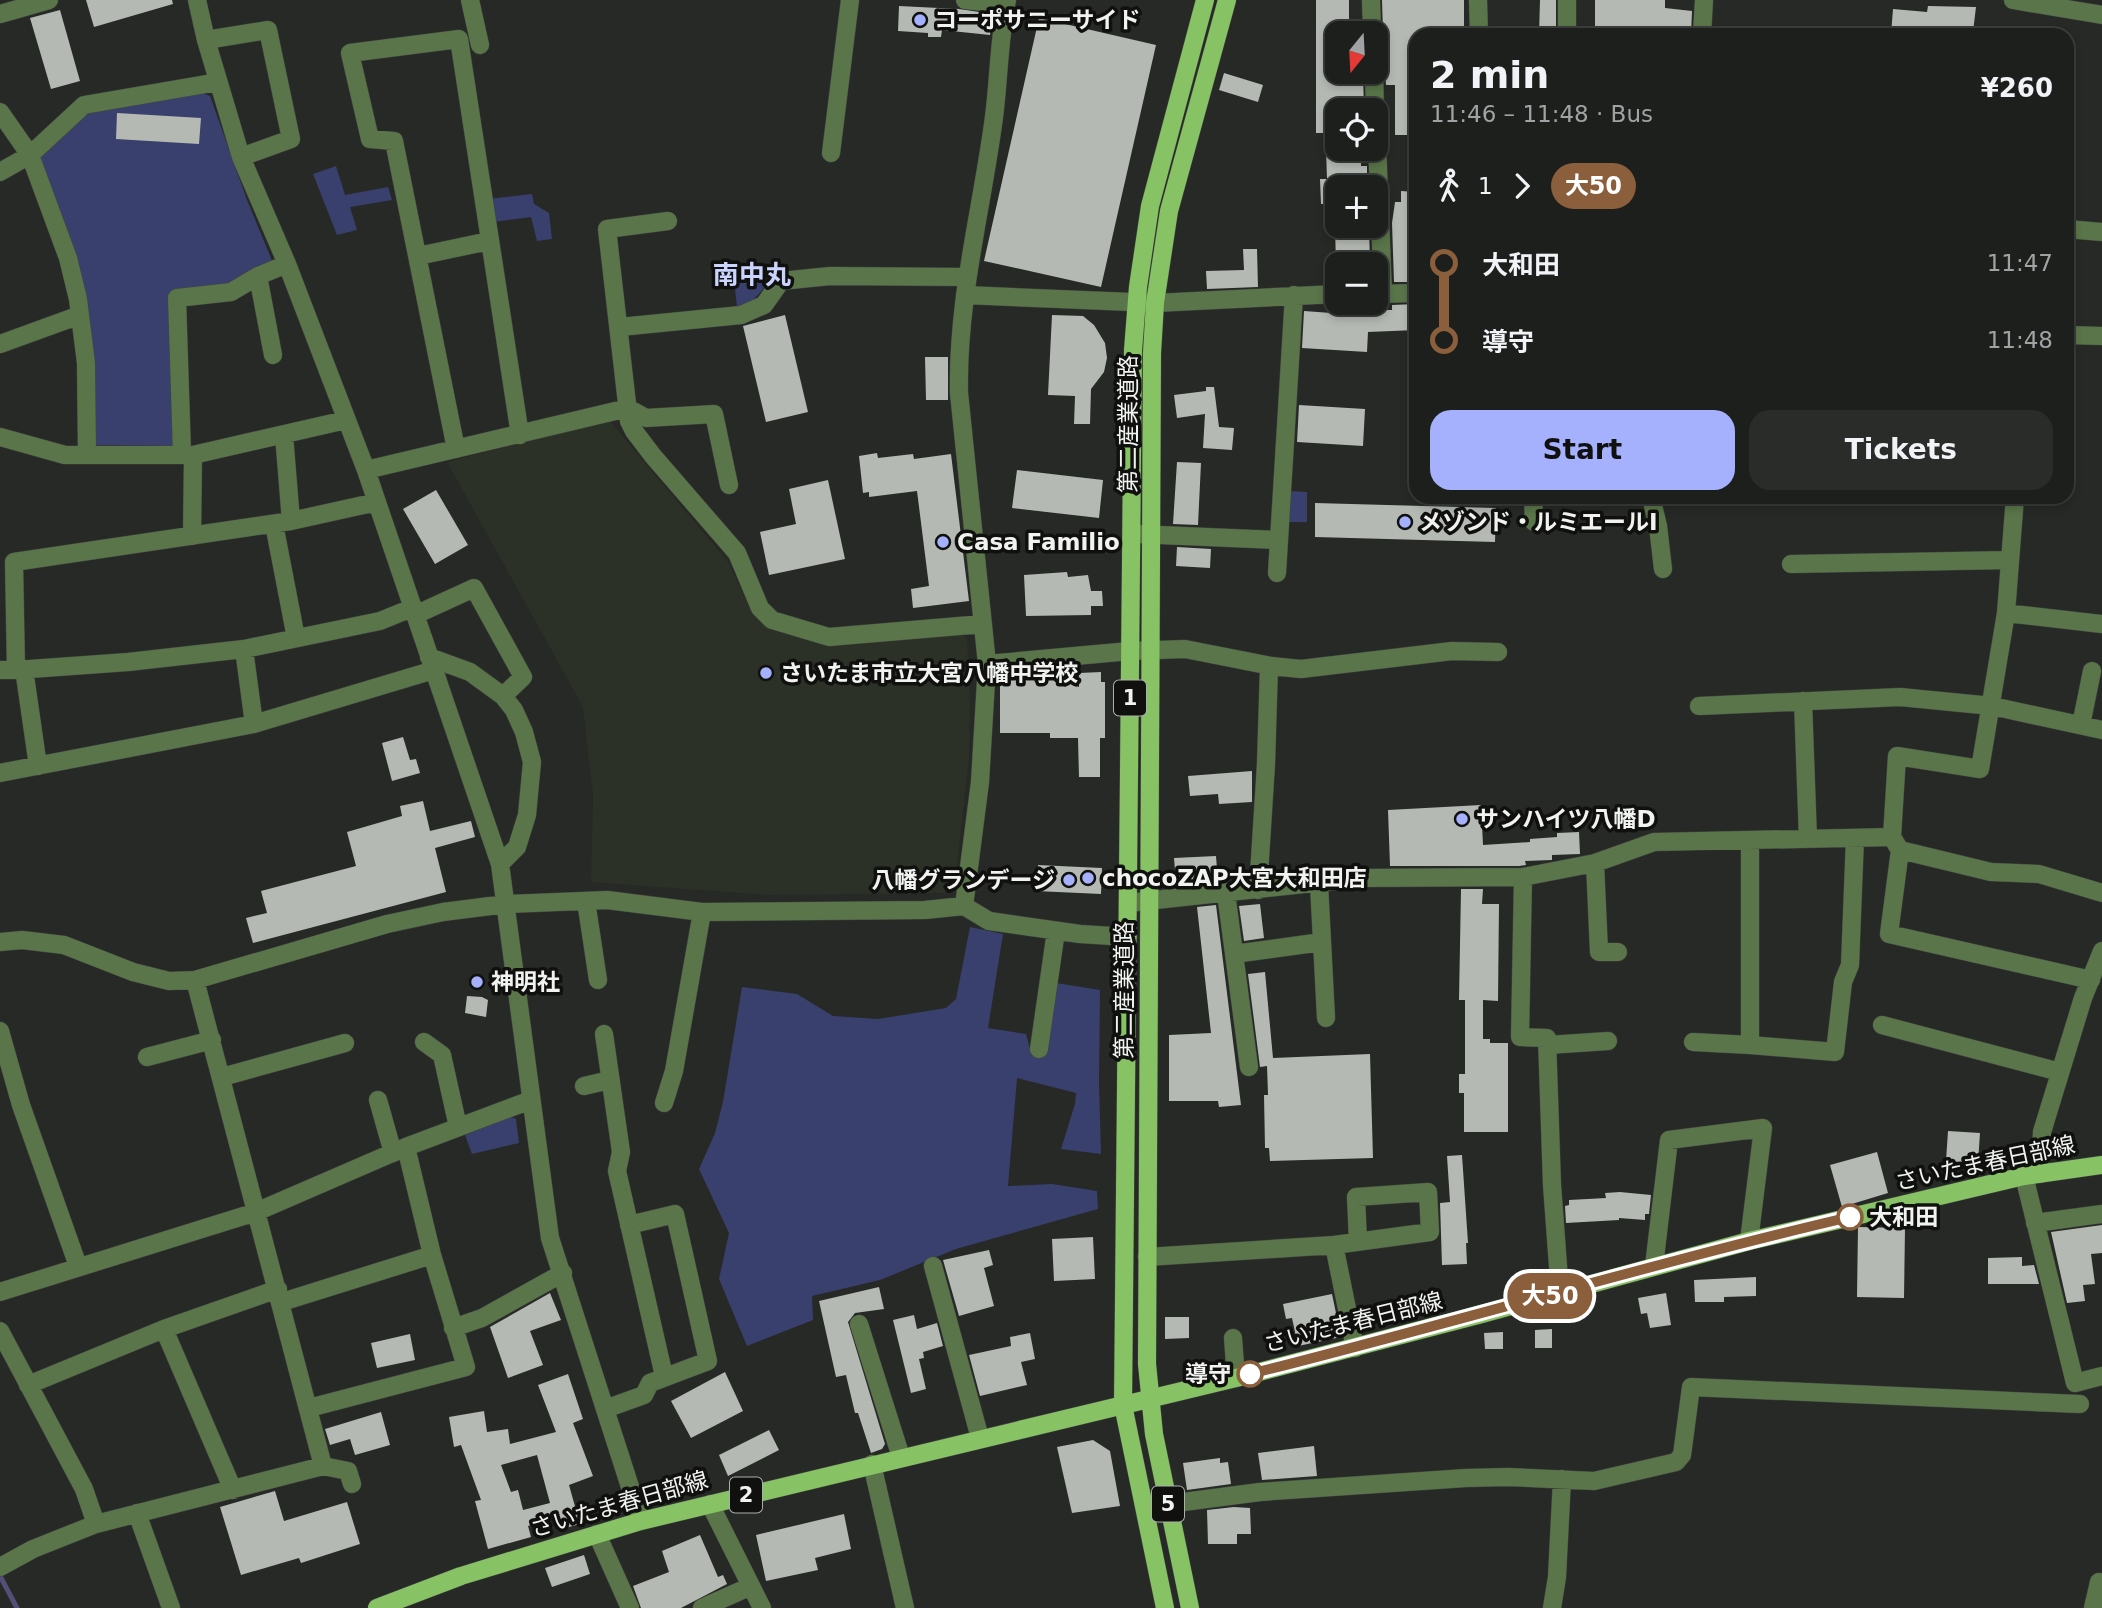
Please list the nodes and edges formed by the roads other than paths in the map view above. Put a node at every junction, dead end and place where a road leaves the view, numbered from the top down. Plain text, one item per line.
1 (49, 0) edge
2 (197, 0) edge
3 (470, 0) edge
4 (850, 0) edge
5 (965, 0) edge
6 (1205, 0) edge
7 (1227, 0) edge
8 (1371, 0) edge
9 (1478, 0) edge
10 (1567, 0) edge
11 (1704, 0) edge
12 (2013, 0) edge
13 (1006, 2) edge
14 (2056, 3) edge
15 (0, 14) edge
16 (2102, 15) edge
17 (1372, 21) edge
18 (1479, 28) edge
19 (1567, 28) edge
20 (1702, 28) edge
21 (206, 40) junction
22 (480, 45) dead end
23 (218, 82) junction
24 (0, 112) edge
25 (831, 153) dead end
26 (30, 155) junction
27 (241, 157) junction
28 (1377, 161) edge
29 (0, 172) edge
30 (668, 220) dead end
31 (2074, 230) edge
32 (2102, 233) edge
33 (489, 241) junction
34 (1378, 252) edge
35 (418, 256) junction
36 (287, 264) junction
37 (258, 276) junction
38 (967, 277) junction
39 (1409, 293) edge
40 (1325, 294) edge
41 (1388, 294) edge
42 (965, 295) junction
43 (1294, 295) junction
44 (1136, 303) junction
45 (1155, 303) junction
46 (80, 315) junction
47 (620, 327) junction
48 (2074, 335) edge
49 (2102, 336) edge
50 (0, 344) edge
51 (273, 355) dead end
52 (628, 408) junction
53 (346, 420) junction
54 (284, 435) junction
55 (520, 435) junction
56 (0, 437) edge
57 (456, 449) junction
58 (188, 454) junction
59 (87, 455) junction
60 (366, 470) junction
61 (729, 485) dead end
62 (377, 502) junction
63 (1534, 504) edge
64 (1653, 504) edge
65 (2014, 504) edge
66 (282, 522) junction
67 (1534, 522) dead end
68 (1130, 534) junction
69 (192, 536) junction
70 (1153, 536) junction
71 (1279, 540) junction
72 (2010, 560) junction
73 (1791, 564) dead end
74 (1663, 569) dead end
75 (1277, 573) dead end
76 (414, 611) junction
77 (2006, 613) junction
78 (983, 624) junction
79 (2102, 624) edge
80 (296, 638) junction
81 (244, 649) junction
82 (1151, 651) junction
83 (1130, 652) junction
84 (1498, 652) dead end
85 (431, 663) junction
86 (987, 664) junction
87 (1269, 666) junction
88 (13, 670) edge
89 (2092, 671) dead end
90 (503, 696) junction
91 (1803, 701) junction
92 (1699, 706) dead end
93 (1992, 706) junction
94 (254, 724) junction
95 (2081, 725) junction
96 (2102, 730) edge
97 (38, 766) junction
98 (0, 773) edge
99 (1855, 838) junction
100 (1808, 839) junction
101 (1750, 840) junction
102 (1896, 844) junction
103 (1595, 863) junction
104 (500, 864) junction
105 (1523, 877) junction
106 (1319, 884) junction
107 (1258, 890) junction
108 (1226, 893) junction
109 (2102, 893) edge
110 (586, 901) junction
111 (1128, 903) junction
112 (1149, 903) junction
113 (506, 904) junction
114 (964, 906) junction
115 (702, 912) junction
116 (1056, 931) junction
117 (1128, 937) junction
118 (0, 942) edge
119 (1322, 942) junction
120 (2102, 951) edge
121 (1618, 953) dead end
122 (1234, 954) junction
123 (195, 980) junction
124 (598, 980) dead end
125 (2091, 980) junction
126 (1326, 1018) dead end
127 (1882, 1025) dead end
128 (0, 1031) edge
129 (604, 1034) dead end
130 (212, 1040) junction
131 (1608, 1041) dead end
132 (424, 1042) dead end
133 (1693, 1042) dead end
134 (345, 1043) dead end
135 (1548, 1045) junction
136 (1750, 1045) junction
137 (1039, 1049) dead end
138 (147, 1057) dead end
139 (1249, 1068) dead end
140 (2060, 1072) junction
141 (222, 1077) junction
142 (610, 1080) junction
143 (584, 1086) dead end
144 (378, 1100) dead end
145 (531, 1100) junction
146 (664, 1103) dead end
147 (458, 1127) junction
148 (400, 1150) junction
149 (2102, 1165) edge
150 (2032, 1175) junction
151 (256, 1212) junction
152 (2102, 1214) edge
153 (2035, 1223) junction
154 (629, 1224) junction
155 (1749, 1241) junction
156 (1358, 1242) junction
157 (1334, 1245) junction
158 (432, 1255) junction
159 (1147, 1257) junction
160 (78, 1266) junction
161 (933, 1266) dead end
162 (1654, 1266) junction
163 (563, 1273) junction
164 (0, 1292) edge
165 (1560, 1293) junction
166 (280, 1295) junction
167 (859, 1324) dead end
168 (453, 1328) junction
169 (164, 1329) junction
170 (0, 1331) edge
171 (1233, 1338) dead end
172 (1355, 1348) junction
173 (664, 1376) junction
174 (2102, 1376) edge
175 (1236, 1378) junction
176 (29, 1385) junction
177 (1149, 1399) junction
178 (2080, 1404) dead end
179 (1123, 1405) junction
180 (309, 1408) junction
181 (605, 1409) junction
182 (980, 1438) junction
183 (901, 1457) junction
184 (872, 1464) junction
185 (323, 1465) junction
186 (1562, 1479) junction
187 (352, 1484) dead end
188 (233, 1490) junction
189 (710, 1504) junction
190 (1168, 1504) junction
191 (137, 1513) junction
192 (641, 1521) junction
193 (96, 1524) junction
194 (597, 1534) junction
195 (0, 1567) edge
196 (2099, 1582) dead end
197 (749, 1587) junction
198 (171, 1608) edge
199 (377, 1608) edge
200 (629, 1608) edge
201 (702, 1608) edge
202 (762, 1608) edge
203 (905, 1608) edge
204 (1165, 1608) edge
205 (1190, 1608) edge
206 (1552, 1608) edge
207 (2093, 1608) edge

1 - 15 street
2 - 21 street
3 - 22 street
4 - 25 street
5 - 13 street
6 - 44 main road, 第二産業道路 / 1
7 - 45 main road, 第二産業道路 / 1
8 - 17 street
9 - 18 street
10 - 19 street
11 - 20 street
12 - 14 street
13 - 38 street
14 - 16 street
21 - 23 street
21 - 27 street
23 - 26 street
23 - 27 street
24 - 26 street
26 - 29 street
26 - 46 street
27 - 36 street
28 - 34 street
30 - 47 street
31 - 32 street
33 - 35 street
33 - 35 street
33 - 55 street
35 - 57 street
36 - 37 street
36 - 53 street
37 - 51 street
37 - 58 street
38 - 42 street
38 - 47 street
39 - 41 street
40 - 43 street
42 - 44 street
42 - 78 street
43 - 45 street
43 - 71 street
44 - 45 street
44 - 68 main road, 第二産業道路 / 1
45 - 70 main road, 第二産業道路 / 1
46 - 50 street
46 - 59 street
47 - 52 street
48 - 49 street
52 - 55 street
52 - 61 street
52 - 78 street
53 - 54 street
53 - 60 street
54 - 58 street
54 - 66 street
55 - 57 street
56 - 59 street
57 - 60 street
58 - 59 street
58 - 69 street
60 - 62 street
62 - 66 street
62 - 76 street
63 - 67 street
64 - 74 street
65 - 72 street
66 - 69 street
66 - 80 street
68 - 70 street
68 - 83 main road, 第二産業道路 / 1
69 - 88 street
70 - 71 street
70 - 82 main road, 第二産業道路 / 1
71 - 75 street
72 - 73 street
72 - 77 street
76 - 80 street
76 - 85 street
76 - 90 street
77 - 79 street
77 - 93 street
78 - 86 street
80 - 81 street
81 - 88 street
81 - 94 street
82 - 83 street
82 - 87 street
82 - 112 main road, 第二産業道路 / 1
83 - 86 street
83 - 111 main road, 第二産業道路 / 1
84 - 87 street
85 - 90 street
85 - 94 street
85 - 104 street
86 - 114 street
87 - 107 street
88 - 97 street
89 - 95 street
90 - 104 street
91 - 92 street
91 - 93 street
91 - 100 street
93 - 95 street
93 - 102 street
94 - 97 street
95 - 96 street
97 - 98 street
99 - 100 street
99 - 102 street
99 - 136 street
100 - 101 street
101 - 103 street
101 - 136 street
102 - 109 street
102 - 125 street
103 - 105 street
103 - 121 street
104 - 113 street
105 - 106 street
105 - 135 street
106 - 107 street
106 - 119 street
107 - 108 street
108 - 112 street
108 - 122 street
110 - 113 street
110 - 115 street
110 - 124 street
111 - 112 street
111 - 117 main road, 第二産業道路 / 1
112 - 159 main road, 第二産業道路 / 1
113 - 123 street
113 - 145 street
114 - 115 street
114 - 116 street
115 - 146 street
116 - 117 street
116 - 137 street
117 - 179 main road, 第二産業道路 / 1
118 - 123 street
119 - 122 street
119 - 126 street
120 - 125 street
122 - 139 street
123 - 130 street
125 - 140 street
127 - 140 street
128 - 160 street
129 - 142 street
130 - 138 street
130 - 141 street
131 - 135 street
132 - 147 street
133 - 136 street
134 - 141 street
135 - 165 street
140 - 150 street
141 - 151 street
142 - 143 street
142 - 154 street
144 - 148 street
145 - 147 street
145 - 163 street
147 - 148 street
148 - 151 street
148 - 158 street
149 - 150 main road, さいたま春日部線 / 2
150 - 153 street
150 - 155 main road, さいたま春日部線 / 2
151 - 160 street
151 - 166 street
152 - 153 street
153 - 174 street
154 - 173 street
154 - 173 street
155 - 162 main road, さいたま春日部線 / 2
155 - 162 street
156 - 156 street
156 - 157 street
157 - 159 street
157 - 172 street
158 - 166 street
158 - 168 street
159 - 177 main road, 第二産業道路 / 1
160 - 164 street
161 - 182 street
162 - 165 main road, さいたま春日部線 / 2
163 - 168 street
163 - 181 street
165 - 172 main road, さいたま春日部線 / 2
166 - 169 street
166 - 180 street
167 - 183 street
168 - 180 street
169 - 176 street
169 - 188 street
170 - 176 street
171 - 175 street
172 - 175 main road, さいたま春日部線 / 2
173 - 181 street
175 - 177 main road, さいたま春日部線 / 2
176 - 193 street
177 - 179 main road, さいたま春日部線 / 2
177 - 190 main road, 第二産業道路 / 5
178 - 186 street
179 - 182 main road, さいたま春日部線 / 2
179 - 204 main road, 第二産業道路 / 5
180 - 185 street
181 - 192 street
182 - 183 main road, さいたま春日部線 / 2
183 - 184 main road, さいたま春日部線 / 2
184 - 189 main road, さいたま春日部線 / 2
184 - 203 street
185 - 187 street
185 - 188 street
186 - 190 street
186 - 206 street
188 - 191 street
189 - 192 main road, さいたま春日部線 / 2
189 - 197 street
190 - 205 main road, 第二産業道路 / 5
191 - 193 street
191 - 198 street
192 - 194 main road, さいたま春日部線 / 2
193 - 195 street
194 - 199 main road, さいたま春日部線 / 2
194 - 200 street
196 - 207 street
197 - 201 street
197 - 202 street

